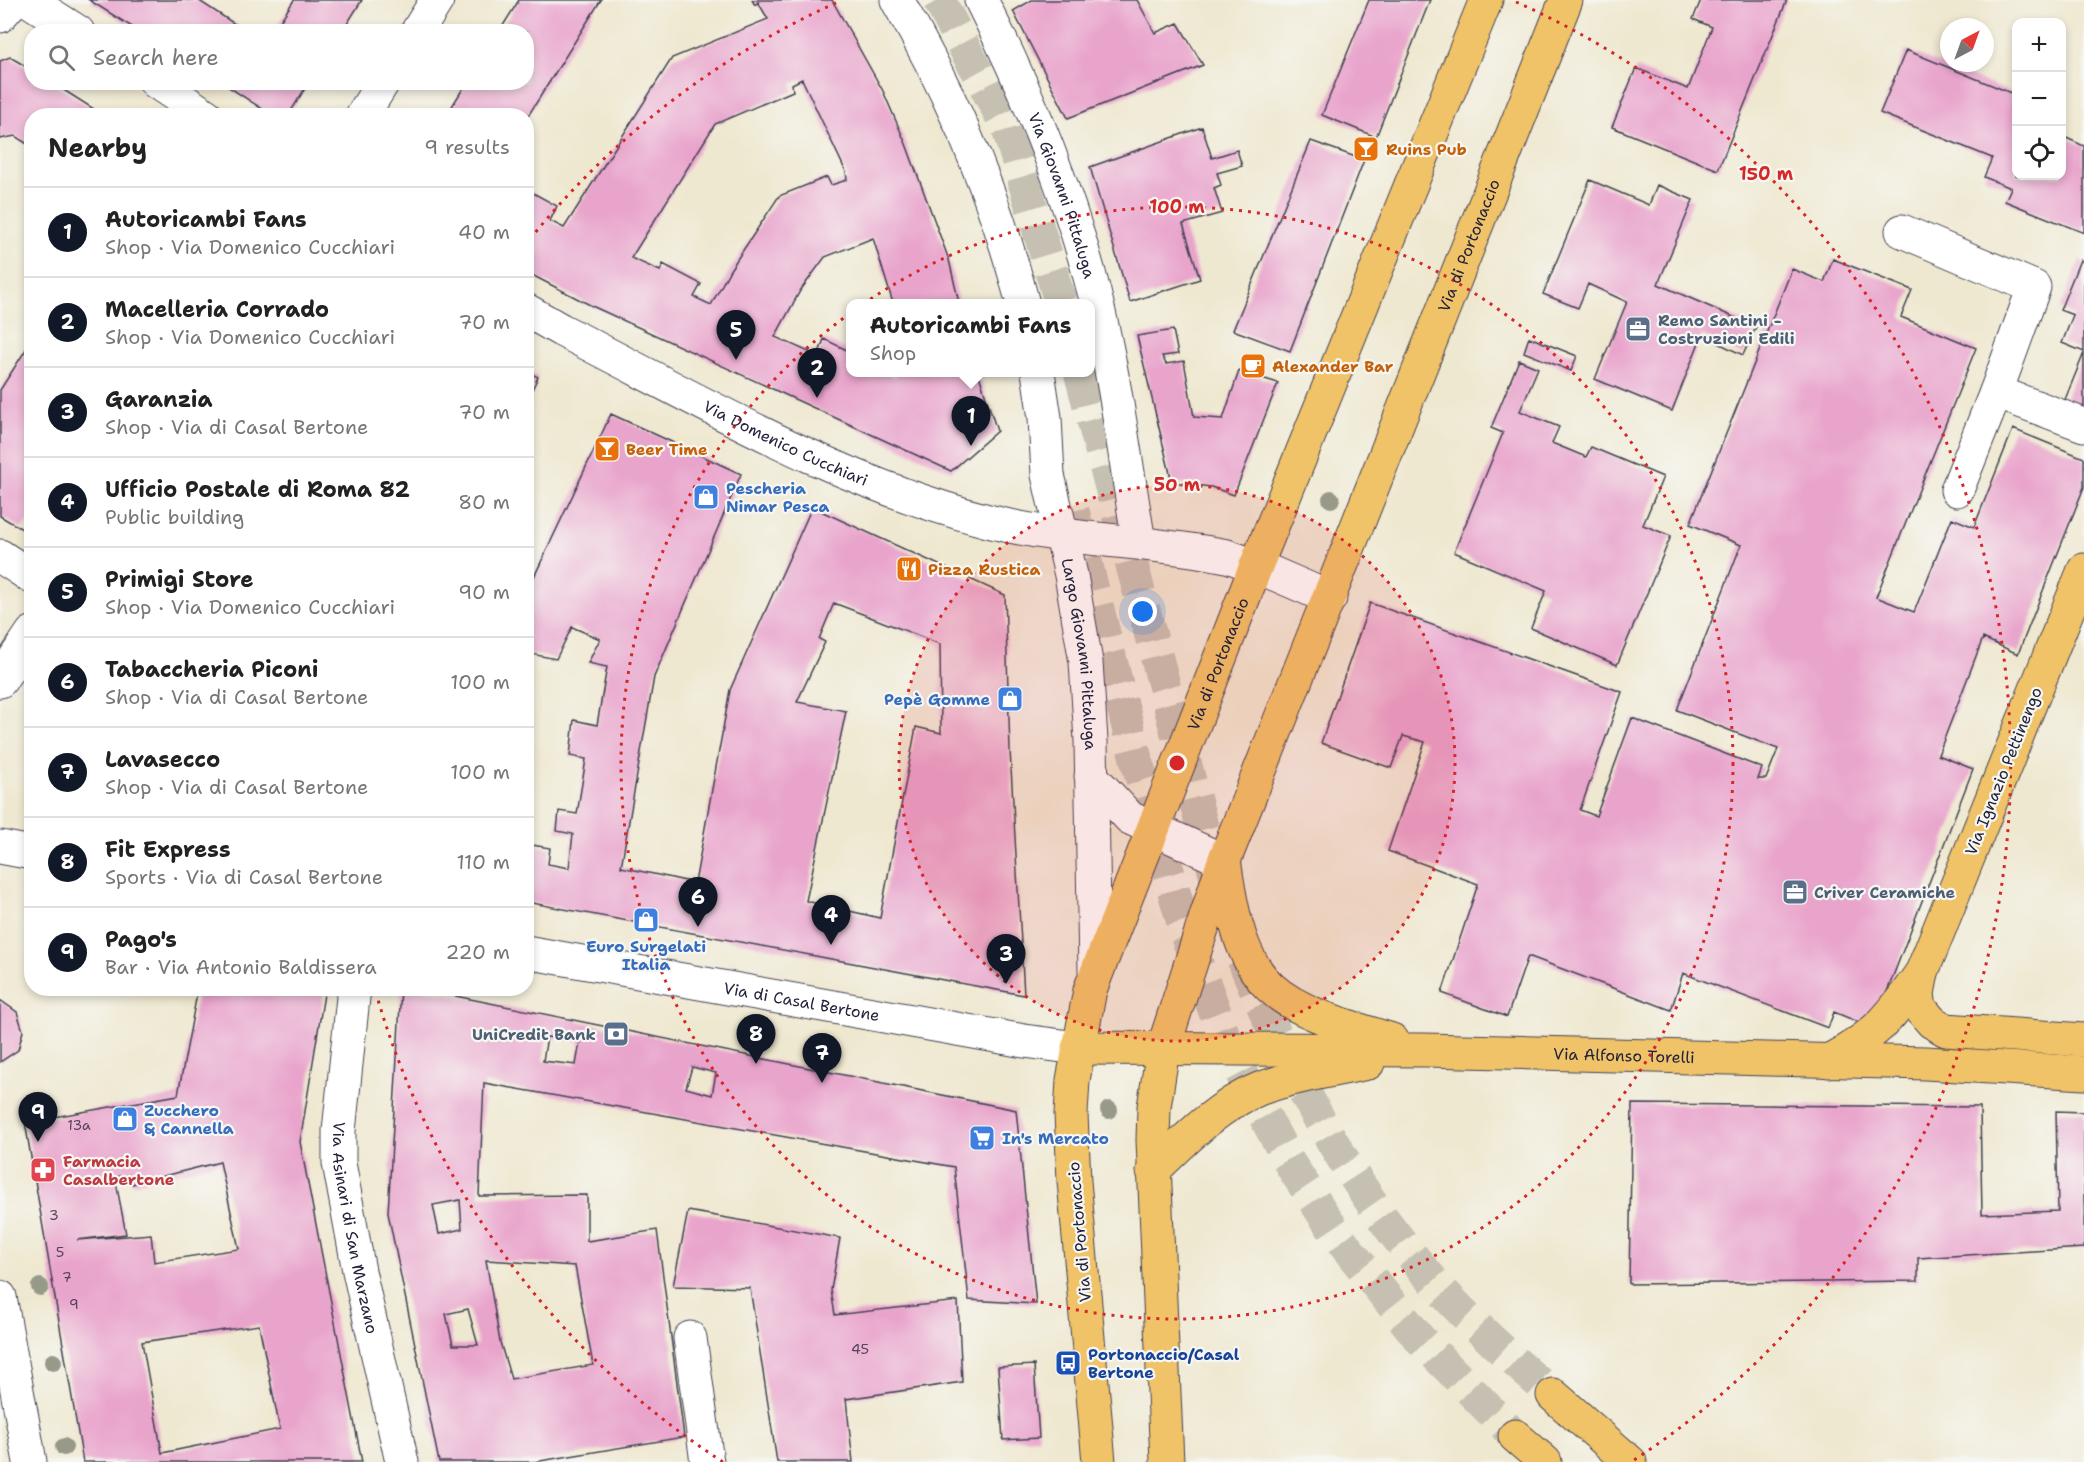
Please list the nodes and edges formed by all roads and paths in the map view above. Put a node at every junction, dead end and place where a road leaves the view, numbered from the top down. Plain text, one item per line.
1 (14, 0) edge
2 (28, 0) edge
3 (437, 0) edge
4 (981, 0) edge
5 (1486, 0) edge
6 (1566, 0) edge
7 (905, 3) edge
8 (0, 16) edge
9 (66, 24) edge
10 (422, 24) edge
11 (168, 90) edge
12 (378, 90) edge
13 (195, 108) edge
14 (367, 108) edge
15 (1902, 231) dead end
16 (1022, 299) edge
17 (1095, 299) edge
18 (1095, 300) edge
19 (534, 315) edge
20 (1039, 377) edge
21 (1996, 392) junction
22 (2084, 424) edge
23 (1957, 490) dead end
24 (1062, 535) junction
25 (1139, 542) junction
26 (0, 556) edge
27 (1256, 566) junction
28 (2084, 570) edge
29 (24, 572) edge
30 (1330, 598) junction
31 (24, 645) edge
32 (0, 681) edge
33 (1091, 776) junction
34 (1153, 829) junction
35 (0, 847) edge
36 (24, 852) edge
37 (1224, 861) junction
38 (534, 953) edge
39 (1095, 972) junction
40 (1922, 972) junction
41 (353, 996) edge
42 (2084, 1040) edge
43 (1078, 1048) junction
44 (1163, 1049) junction
45 (1425, 1050) junction
46 (1828, 1060) junction
47 (2084, 1072) edge
48 (1153, 1171) junction
49 (0, 1297) edge
50 (690, 1338) dead end
51 (1553, 1395) tunnel mouth
52 (1515, 1436) tunnel mouth
53 (1168, 1461) edge
54 (30, 1462) edge
55 (402, 1462) edge
56 (706, 1462) edge
57 (1099, 1462) edge
58 (1545, 1462) edge
59 (1630, 1462) edge

1 - 8 street
2 - 9 street
3 - 10 street
4 - 17 street, Via Giovanni Pittaluga
5 - 27 main road, Via di Portonaccio
6 - 30 main road, Via di Portonaccio
7 - 16 street
11 - 13 street
12 - 14 street
15 - 21 street
18 - 25 street, Via Giovanni Pittaluga
19 - 24 street, Via Domenico Cucchiari
20 - 24 street
21 - 22 street
21 - 23 street
24 - 25 street, Largo Giovanni Pittaluga
24 - 33 street, Largo Giovanni Pittaluga
25 - 27 street, Largo Giovanni Pittaluga
26 - 29 street
27 - 30 street, Largo Giovanni Pittaluga
27 - 34 main road, Via di Portonaccio
28 - 40 main road, Via Ignazio Pettinengo
30 - 37 main road, Via di Portonaccio
31 - 32 street
33 - 34 street
33 - 39 street, Largo Giovanni Pittaluga
34 - 37 street
34 - 39 main road, Via di Portonaccio
35 - 36 street
37 - 44 main road, Via di Portonaccio
37 - 45 main road
38 - 43 street, Via di Casal Bertone
39 - 43 main road, Via di Portonaccio
40 - 42 main road, Via Ignazio Pettinengo
40 - 46 main road, Via Ignazio Pettinengo
41 - 55 street, Via Asinari di San Marzano
43 - 44 main road, Via Alfonso Torelli
43 - 57 main road, Via di Portonaccio
44 - 45 main road, Via Alfonso Torelli
44 - 48 main road, Via di Portonaccio
45 - 46 main road, Via Alfonso Torelli
45 - 48 main road
46 - 47 main road, Via Alfonso Torelli
48 - 53 main road, Via di Portonaccio
49 - 54 street
50 - 56 street
51 - 59 main road
52 - 58 main road

